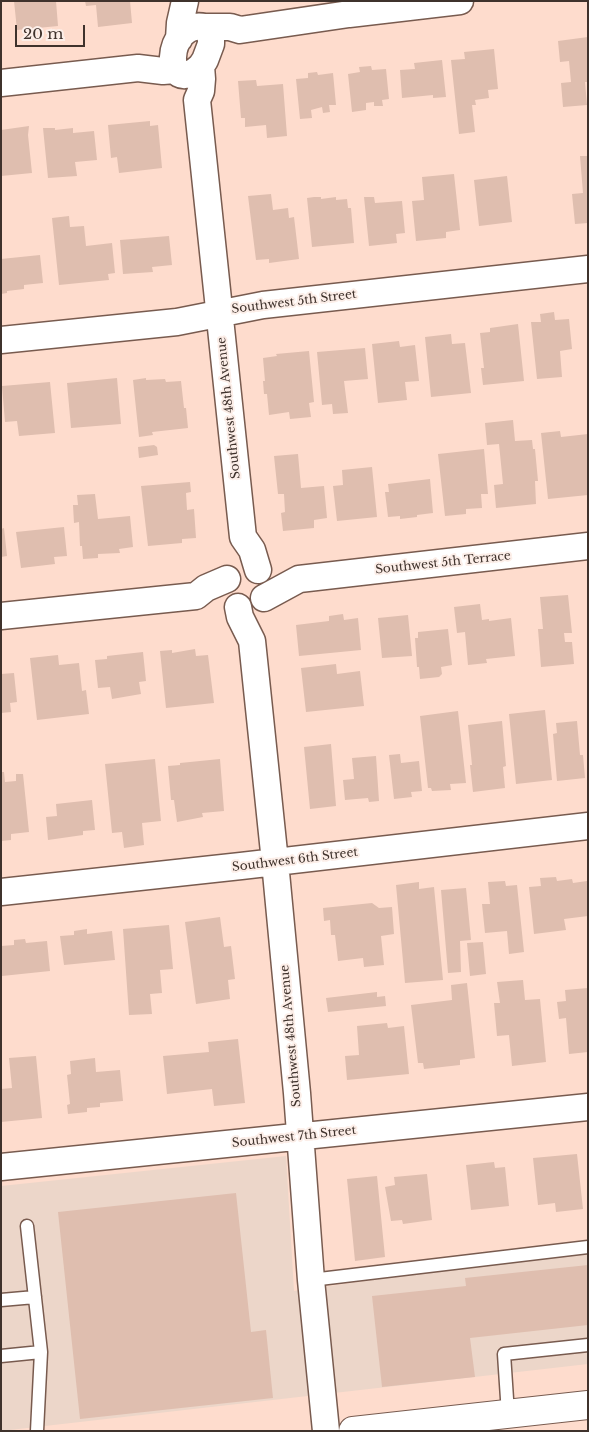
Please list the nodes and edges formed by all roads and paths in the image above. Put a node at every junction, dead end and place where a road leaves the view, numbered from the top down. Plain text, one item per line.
1 (460, 1) edge
2 (185, 2) edge
3 (190, 51) junction
4 (1, 83) edge
5 (588, 269) edge
6 (219, 312) junction
7 (1, 340) edge
8 (243, 537) junction
9 (588, 546) edge
10 (230, 576) junction
11 (253, 592) junction
12 (196, 596) junction
13 (1, 616) edge
14 (588, 826) edge
15 (275, 862) junction
16 (1, 892) edge
17 (588, 1107) edge
18 (299, 1135) junction
19 (1, 1167) edge
20 (27, 1226) dead end
21 (588, 1247) edge
22 (311, 1280) junction
23 (35, 1297) junction
24 (1, 1300) edge
25 (588, 1345) edge
26 (41, 1352) junction
27 (1, 1356) edge
28 (588, 1406) edge
29 (508, 1414) junction
30 (401, 1428) edge
31 (37, 1431) edge
32 (326, 1431) edge
33 (352, 1431) edge

1 - 3 street
2 - 3 street, Southwest 48th Avenue
3 - 4 street
3 - 6 street, Southwest 48th Avenue
5 - 6 street, Southwest 5th Street
6 - 7 street, Southwest 5th Street
6 - 8 street, Southwest 48th Avenue
8 - 10 street, Southwest 48th Avenue
8 - 11 street, Southwest 48th Avenue
9 - 11 street, Southwest 5th Terrace
10 - 11 street, Southwest 5th Terrace
10 - 12 street, Southwest 5th Terrace
11 - 12 street, Southwest 5th Terrace
11 - 15 street, Southwest 48th Avenue
12 - 13 street, Southwest 5th Terrace
14 - 15 street, Southwest 6th Street
15 - 16 street, Southwest 6th Street
15 - 18 street, Southwest 48th Avenue
17 - 18 street, Southwest 7th Street
18 - 19 street, Southwest 7th Street
18 - 22 street, Southwest 48th Avenue
20 - 23 lane
21 - 22 lane
22 - 32 street, Southwest 48th Avenue
23 - 24 lane
23 - 26 lane
25 - 29 lane
26 - 27 lane
26 - 31 lane
28 - 29 main road
29 - 30 main road
30 - 33 main road

